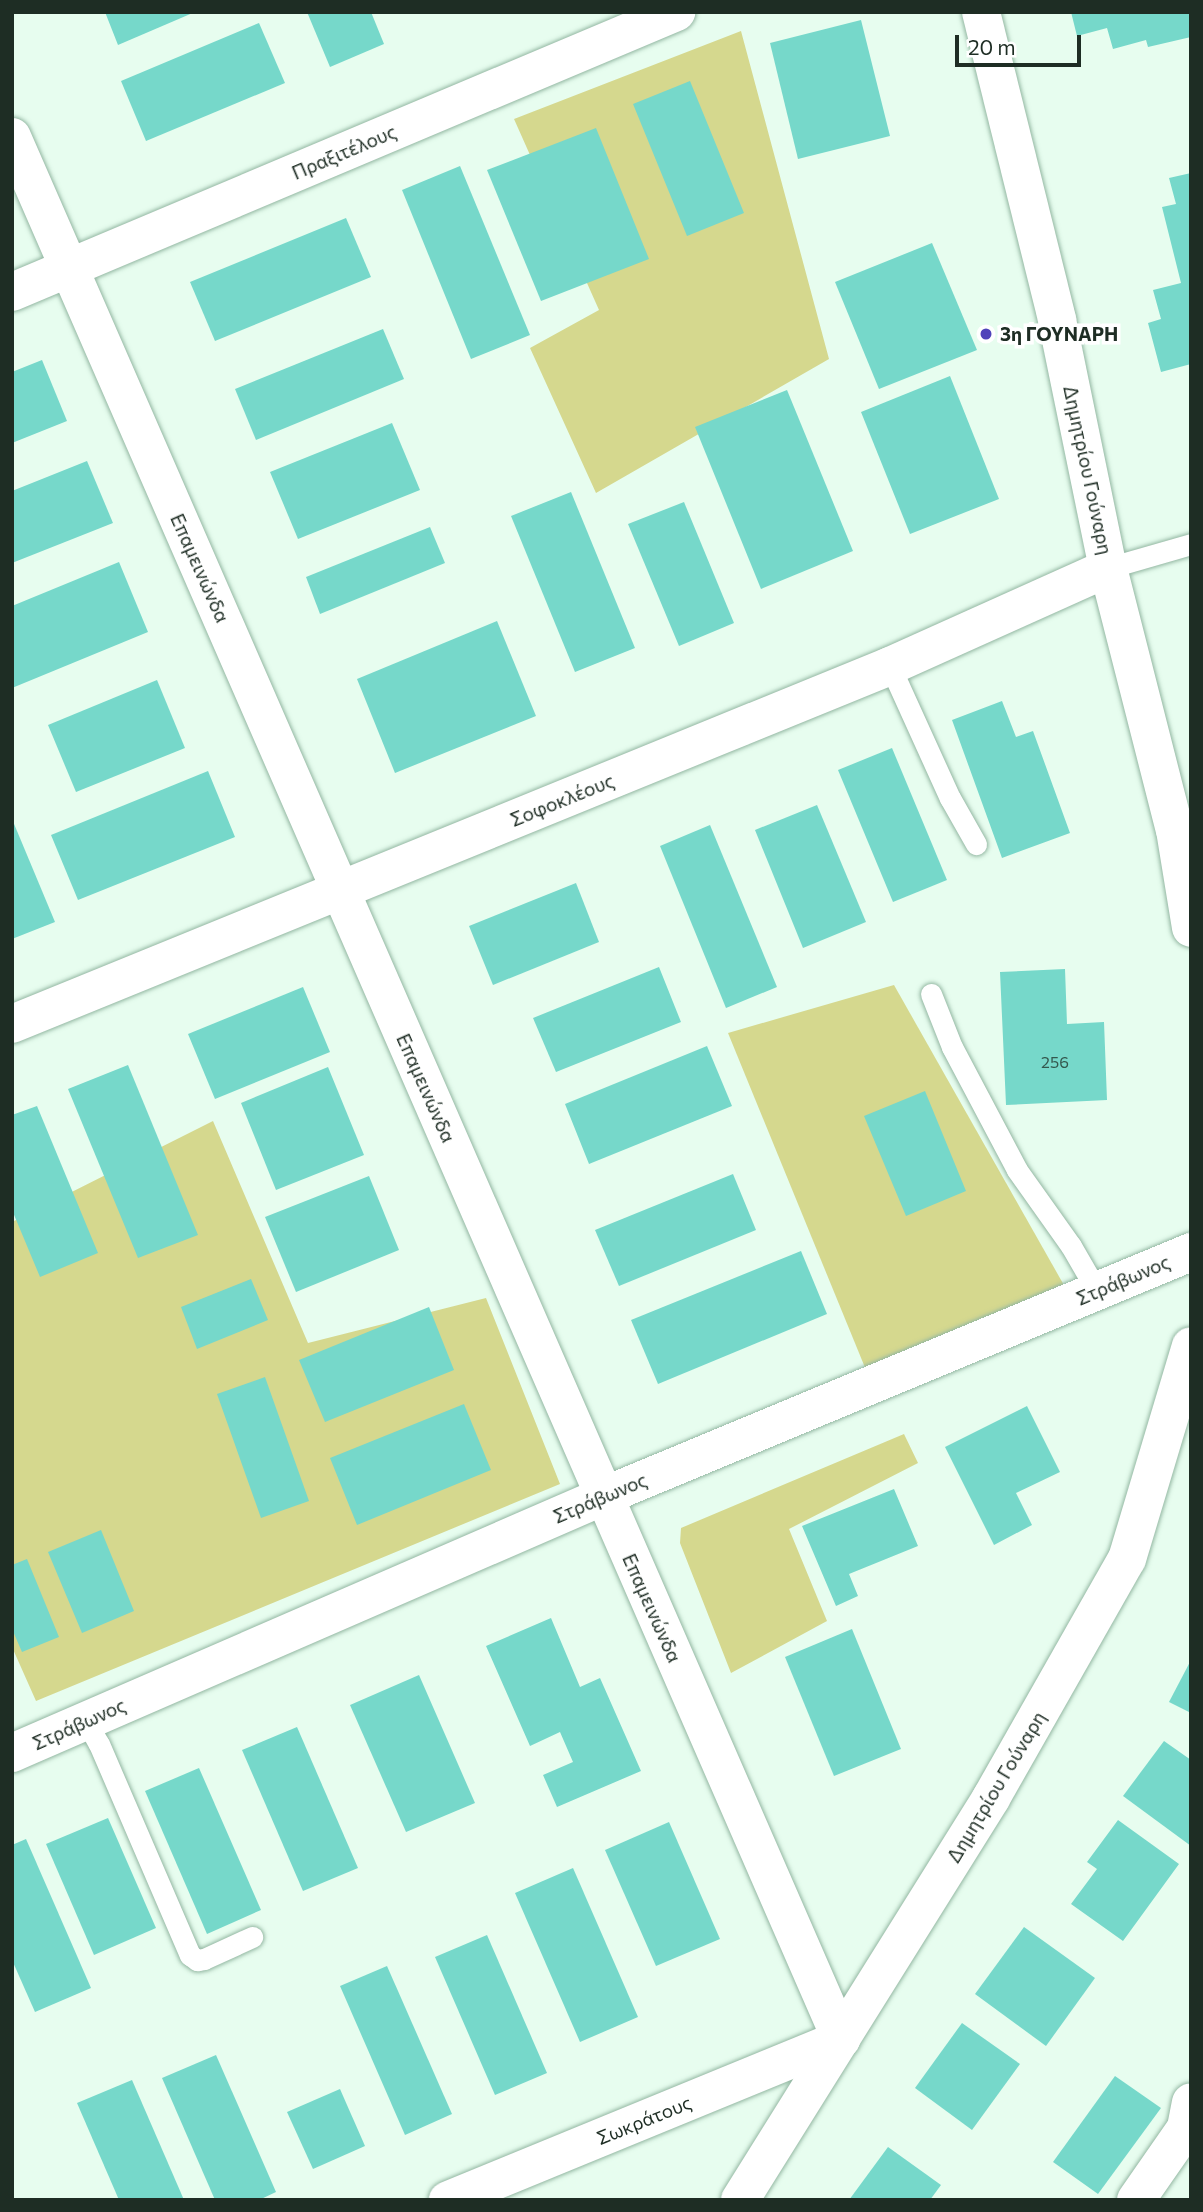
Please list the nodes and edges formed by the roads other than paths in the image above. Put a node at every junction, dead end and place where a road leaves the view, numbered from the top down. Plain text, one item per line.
1 (676, 12) edge
2 (981, 12) edge
3 (12, 136) edge
4 (69, 268) junction
5 (12, 292) edge
6 (1191, 544) edge
7 (1108, 569) junction
8 (890, 666) junction
9 (976, 844) dead end
10 (340, 891) junction
11 (1191, 928) edge
12 (931, 994) dead end
13 (12, 1024) edge
14 (1191, 1252) edge
15 (1097, 1291) junction
16 (1191, 1346) edge
17 (604, 1496) junction
18 (86, 1721) junction
19 (12, 1754) edge
20 (252, 1937) dead end
21 (841, 2039) junction
22 (1191, 2102) edge
23 (448, 2200) edge
24 (740, 2200) edge
25 (1136, 2200) edge

1 - 4 street, Πραξιτέλους
2 - 7 street, Δημητρίου Γούναρη
3 - 4 street, Επαμεινώνδα
4 - 5 street, Πραξιτέλους
4 - 10 street, Επαμεινώνδα
6 - 7 lane
7 - 8 street, Σοφοκλέους
7 - 11 street, Δημητρίου Γούναρη
8 - 9 lane
8 - 10 street, Σοφοκλέους
10 - 13 street, Σοφοκλέους
10 - 17 street, Επαμεινώνδα
12 - 15 lane
14 - 15 street, Στράβωνος
15 - 17 street, Στράβωνος
16 - 21 street, Δημητρίου Γούναρη
17 - 18 street, Στράβωνος
17 - 21 street, Επαμεινώνδα
18 - 19 street, Στράβωνος
18 - 20 lane
21 - 23 street, Σωκράτους
21 - 24 street, Δημητρίου Γούναρη
22 - 25 street

